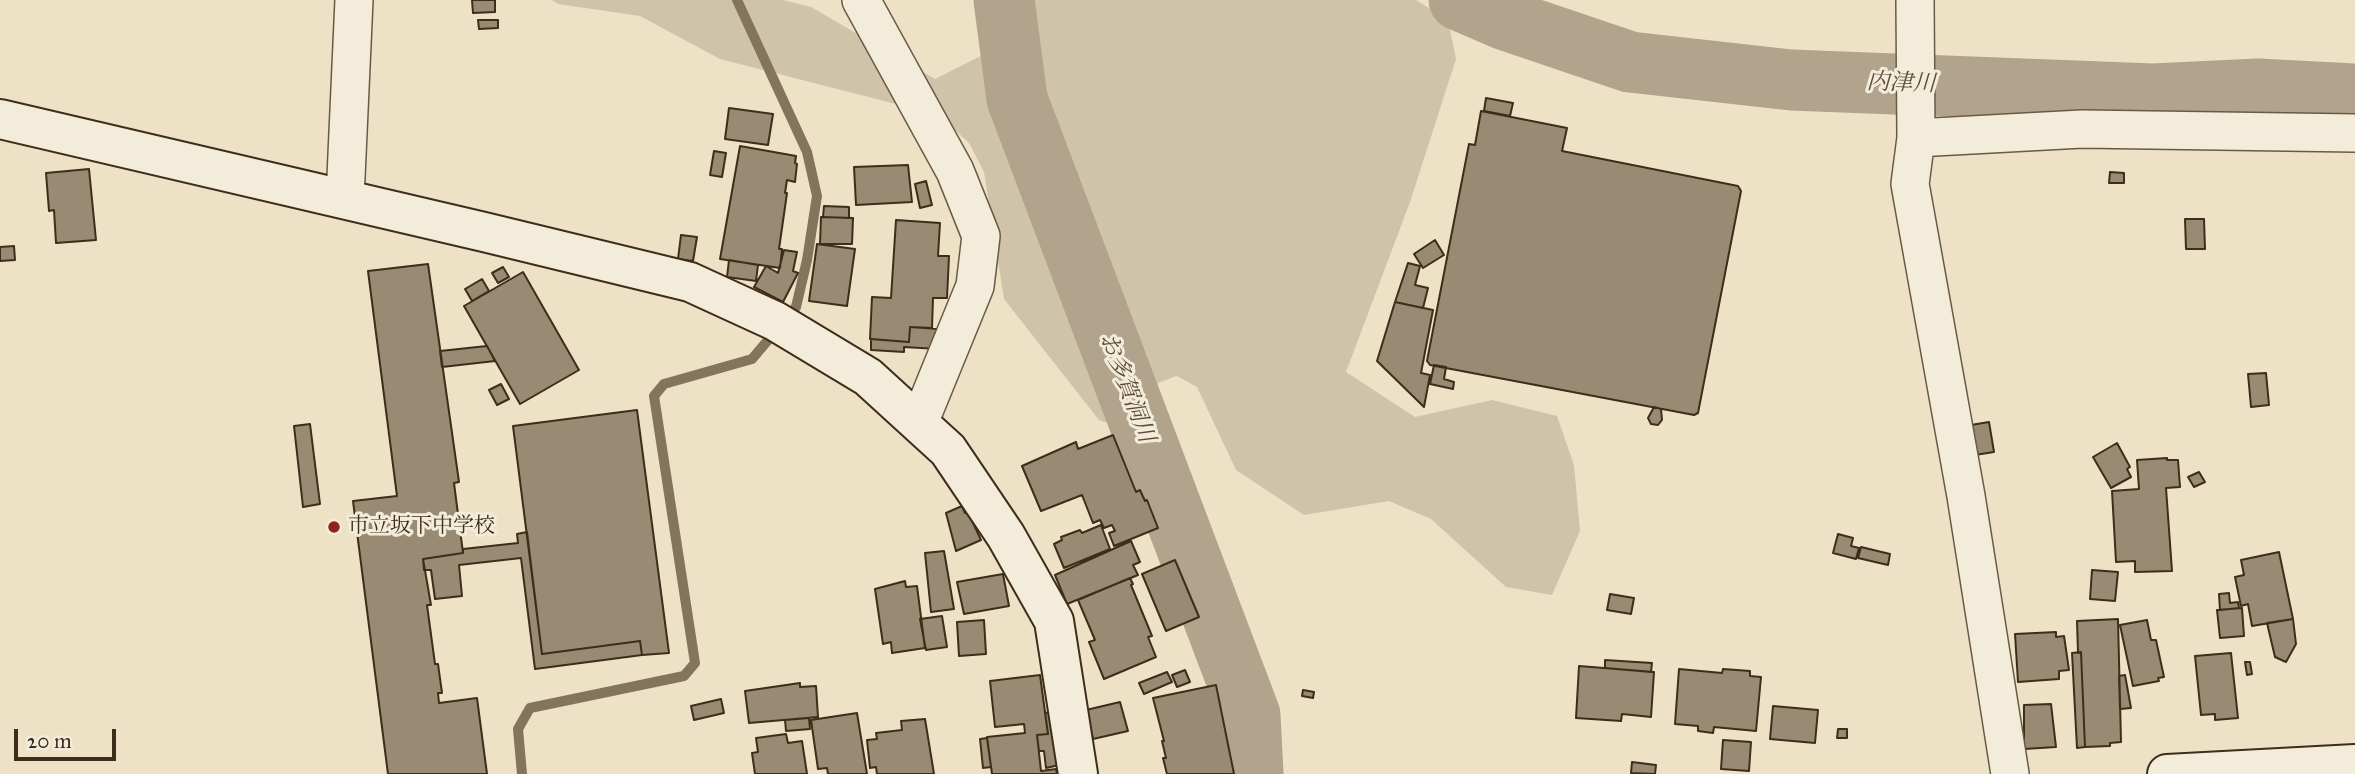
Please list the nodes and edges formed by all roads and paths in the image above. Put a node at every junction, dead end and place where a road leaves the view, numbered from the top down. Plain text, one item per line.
1 (354, 0) edge
2 (861, 0) edge
3 (1915, 0) edge
4 (0, 119) edge
5 (2355, 133) edge
6 (1916, 138) junction
7 (345, 199) junction
8 (919, 423) junction
9 (2355, 764) edge
10 (1078, 774) edge
11 (2010, 774) edge
12 (2167, 774) edge

1 - 7 street
2 - 8 street
3 - 6 street
4 - 7 street
5 - 6 street
6 - 11 street
7 - 8 street
8 - 10 street
9 - 12 street

